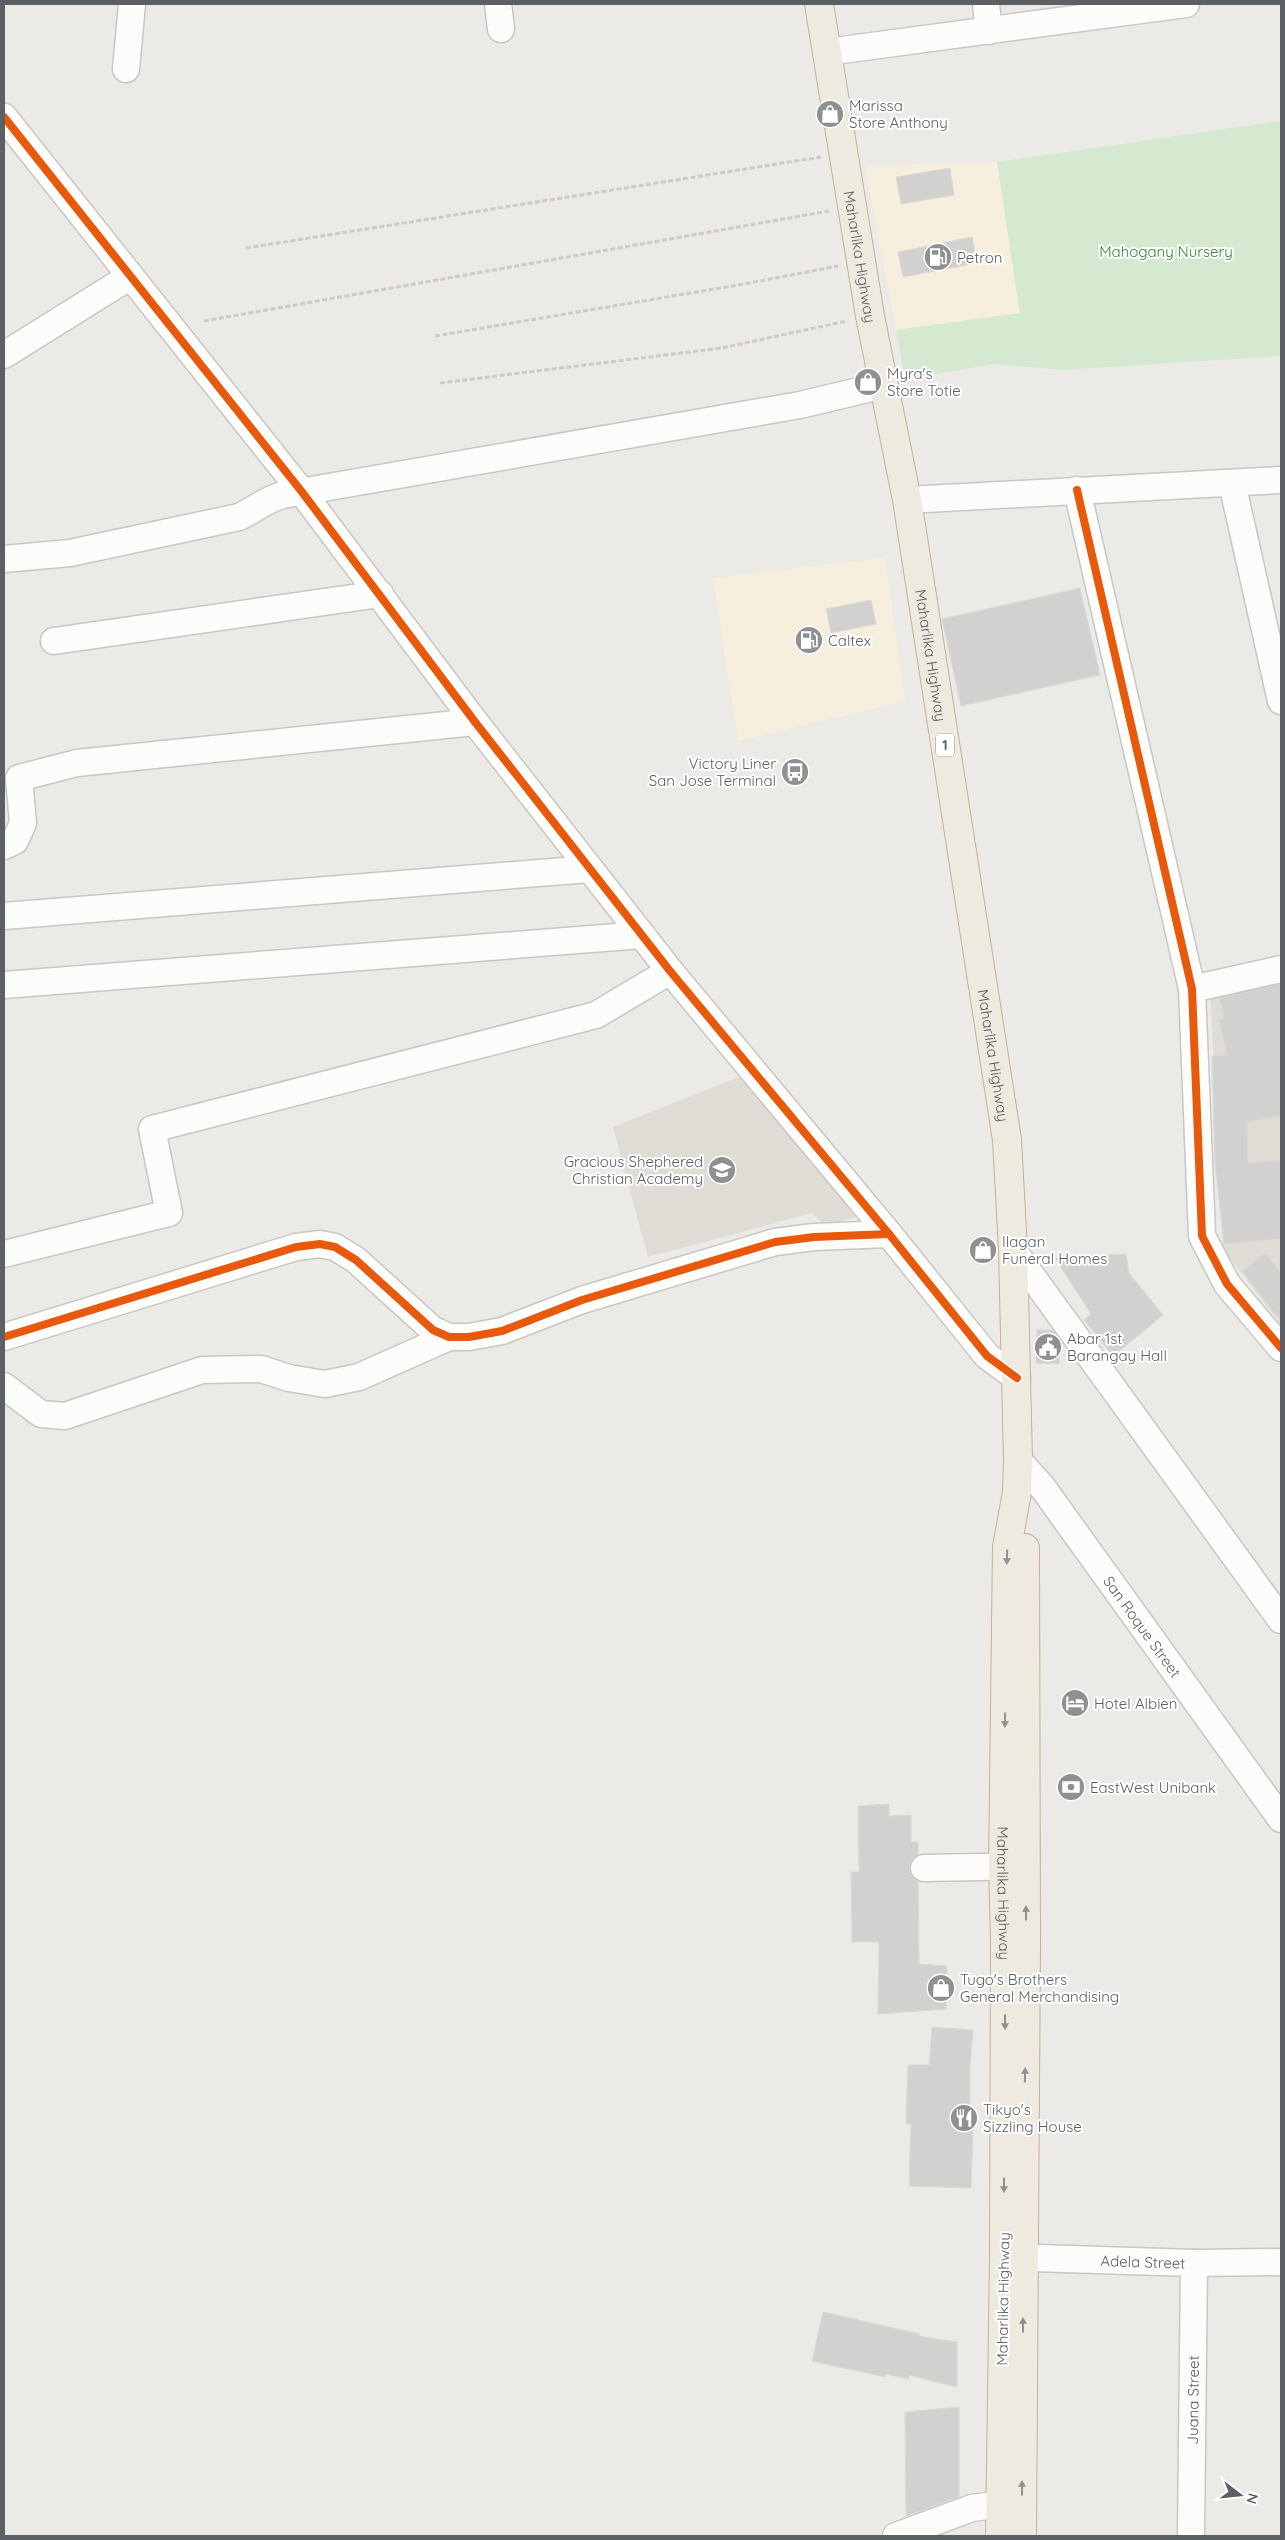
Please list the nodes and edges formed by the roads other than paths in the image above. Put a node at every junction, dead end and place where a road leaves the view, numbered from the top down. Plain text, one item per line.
1 (132, 4) edge
2 (498, 4) edge
3 (819, 4) edge
4 (986, 4) edge
5 (1186, 4) edge
6 (501, 29) dead end
7 (989, 31) junction
8 (827, 52) junction
9 (126, 69) dead end
10 (4, 117) edge
11 (129, 277) junction
12 (4, 355) edge
13 (884, 385) junction
14 (1281, 480) edge
15 (1232, 483) junction
16 (1076, 490) junction
17 (302, 492) junction
18 (907, 500) junction
19 (4, 559) edge
20 (380, 594) junction
21 (54, 641) dead end
22 (1281, 701) edge
23 (475, 722) junction
24 (4, 846) edge
25 (589, 870) junction
26 (4, 916) edge
27 (642, 935) junction
28 (1281, 969) edge
29 (670, 971) junction
30 (4, 986) edge
31 (1192, 989) junction
32 (889, 1234) junction
33 (1013, 1250) junction
34 (4, 1254) edge
35 (4, 1337) edge
36 (449, 1338) junction
37 (1281, 1348) edge
38 (1017, 1378) junction
39 (4, 1386) edge
40 (1018, 1460) junction
41 (1281, 1620) edge
42 (1281, 1819) edge
43 (1014, 1866) junction
44 (924, 1868) dead end
45 (1014, 2258) junction
46 (1281, 2262) edge
47 (1194, 2263) junction
48 (1012, 2396) junction
49 (1001, 2504) junction
50 (896, 2536) edge
51 (1000, 2536) edge
52 (1022, 2536) edge
53 (1191, 2536) edge

1 - 9 street
2 - 6 street
3 - 8 highway, Maharlika Highway / 1
4 - 7 street
5 - 7 street
7 - 8 street
8 - 13 highway, Maharlika Highway / 1
10 - 11 street
11 - 12 street
11 - 17 street
13 - 17 street
13 - 18 highway, Maharlika Highway / 1
14 - 15 street
15 - 16 street
15 - 22 street
16 - 18 street
16 - 31 street
17 - 19 street
17 - 20 street
18 - 33 highway, Maharlika Highway / 1
20 - 21 street
20 - 23 street
23 - 24 street
23 - 25 street
25 - 26 street
25 - 27 street
27 - 29 street
27 - 30 street
28 - 31 street
29 - 32 street
29 - 34 street
31 - 37 street
32 - 36 street
32 - 38 street
33 - 38 highway, Maharlika Highway / 1
33 - 41 street
35 - 36 street
36 - 39 street
38 - 40 highway, Maharlika Highway / 1
40 - 42 street, San Roque Street
40 - 43 highway, Maharlika Highway / 1
43 - 44 street
43 - 45 highway, Maharlika Highway / 1
45 - 47 street, Adela Street
45 - 48 highway, Maharlika Highway / 1
46 - 47 street, Adela Street
47 - 53 street, Juana Street
48 - 49 highway, Maharlika Highway / 1
52 -> 48 highway, Maharlika Highway / 1
49 - 50 street
49 - 51 highway, Maharlika Highway / 1

